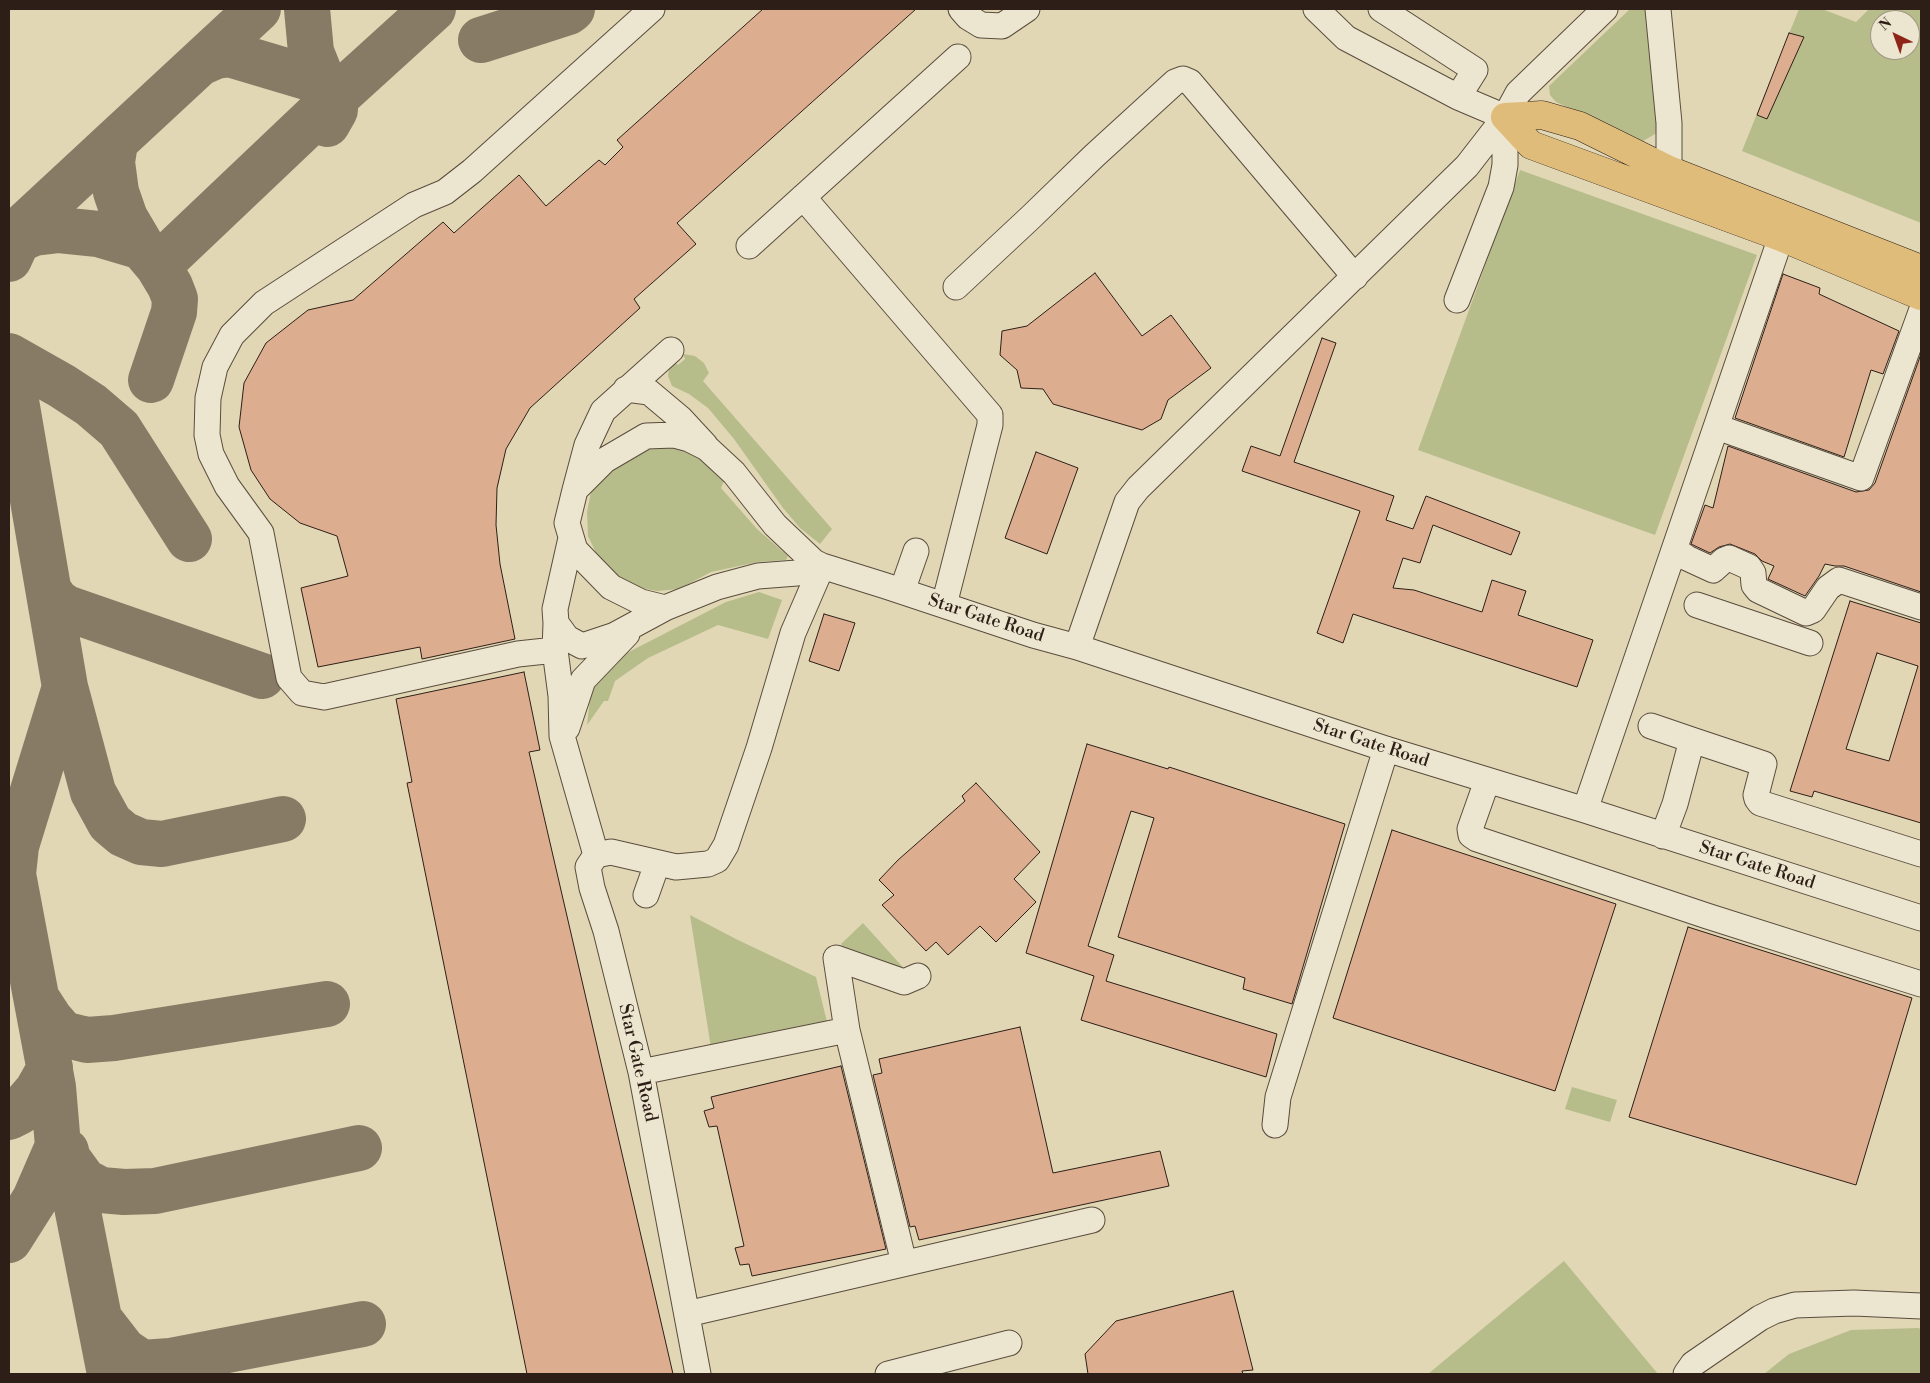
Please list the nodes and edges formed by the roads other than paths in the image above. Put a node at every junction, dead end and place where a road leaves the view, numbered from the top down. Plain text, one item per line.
1 (652, 9) edge
2 (960, 9) edge
3 (1026, 9) edge
4 (1316, 9) edge
5 (1381, 9) edge
6 (1605, 9) edge
7 (1658, 9) edge
8 (958, 57) dead end
9 (1458, 97) junction
10 (1505, 117) junction
11 (1669, 170) junction
12 (803, 197) junction
13 (1782, 237) junction
14 (749, 246) dead end
15 (1881, 266) junction
16 (1921, 269) edge
17 (1355, 277) junction
18 (956, 286) dead end
19 (1921, 296) edge
20 (1457, 300) dead end
21 (1921, 312) edge
22 (1917, 337) edge
23 (672, 350) dead end
24 (626, 390) junction
25 (1717, 427) junction
26 (707, 448) junction
27 (576, 490) junction
28 (571, 538) junction
29 (1674, 550) junction
30 (916, 551) dead end
31 (822, 566) junction
32 (902, 591) junction
33 (944, 605) junction
34 (1697, 605) dead end
35 (1921, 607) edge
36 (665, 608) junction
37 (556, 623) junction
38 (638, 623) junction
39 (1810, 643) dead end
40 (1077, 648) junction
41 (555, 650) junction
42 (1651, 726) dead end
43 (564, 740) junction
44 (1692, 740) junction
45 (1386, 749) junction
46 (1487, 781) junction
47 (1585, 810) junction
48 (1663, 836) junction
49 (1921, 854) edge
50 (596, 855) junction
51 (657, 864) junction
52 (646, 895) dead end
53 (1921, 918) edge
54 (918, 976) dead end
55 (1921, 984) edge
56 (847, 1030) junction
57 (641, 1072) junction
58 (1275, 1125) dead end
59 (1092, 1220) dead end
60 (904, 1263) junction
61 (1921, 1306) edge
62 (687, 1314) junction
63 (1009, 1343) dead end
64 (698, 1374) edge
65 (888, 1374) edge
66 (1686, 1374) edge

1 - 41 street
2 - 3 street
4 - 9 street
5 - 9 street
6 - 10 street
7 - 11 street
8 - 12 street
9 - 10 street
10 - 11 main road
10 - 13 main road
10 - 17 street
10 - 20 street
11 - 15 main road
12 - 14 street
12 - 33 street
13 - 15 main road
13 - 25 street
15 - 16 main road
15 - 19 main road
17 - 18 street
17 - 40 street
21 - 22 street
22 - 25 street
23 - 24 street
24 - 26 street
24 - 27 street
25 - 29 street
26 - 27 street
26 - 31 street
27 - 28 street
28 - 36 street
28 - 37 street
29 - 35 street
29 - 47 street
30 - 32 street
31 - 32 street, Star Gate Road
31 - 36 street
31 - 51 street
32 - 33 street, Star Gate Road
33 - 40 street, Star Gate Road
34 - 39 street
36 - 38 street
37 - 38 street
37 - 41 street
38 - 43 street
40 - 45 street, Star Gate Road
41 - 43 street
42 - 44 street
43 - 50 street
44 - 48 street
44 - 49 street
45 - 46 street, Star Gate Road
45 - 58 street
46 - 47 street, Star Gate Road
46 - 55 street
47 - 48 street, Star Gate Road
48 - 53 street, Star Gate Road
50 - 51 street
50 - 57 street, Star Gate Road
51 - 52 street
54 - 56 street
56 - 57 street
56 - 60 street
57 - 62 street, Star Gate Road
59 - 60 street
60 - 62 street
61 - 66 street
62 - 64 street, Star Gate Road
63 - 65 street

